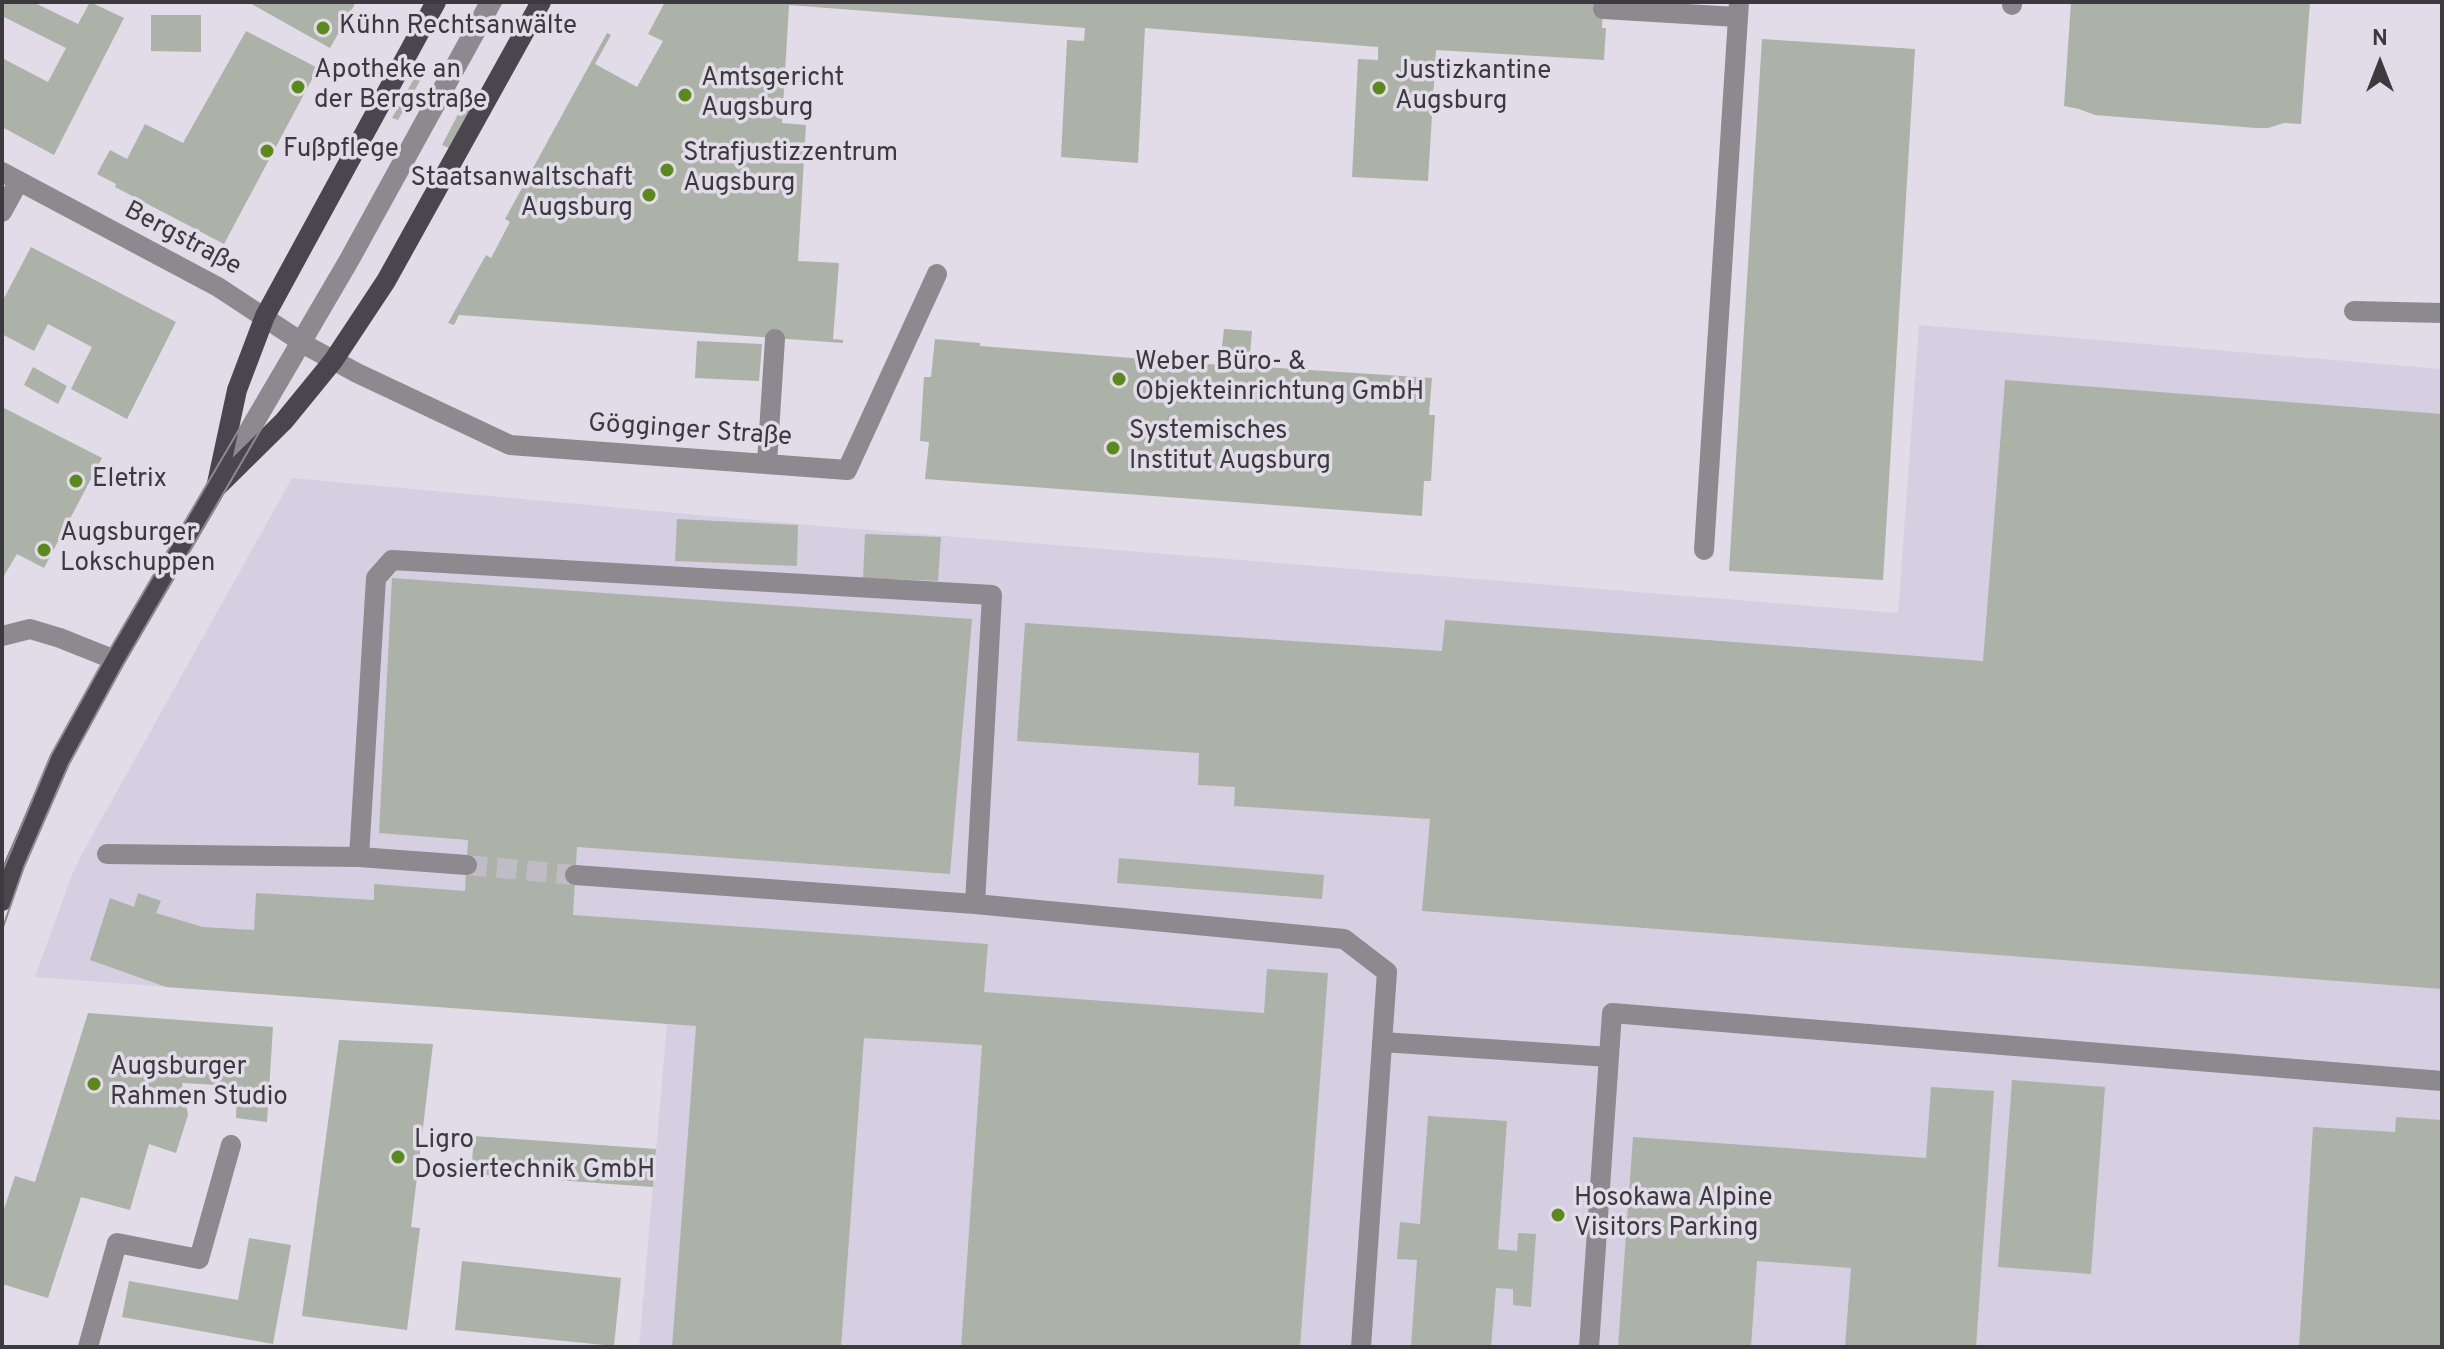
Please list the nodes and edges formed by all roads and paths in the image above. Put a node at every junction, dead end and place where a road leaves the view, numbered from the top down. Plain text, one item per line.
1 (436, 2) edge
2 (491, 2) edge
3 (541, 2) edge
4 (1603, 9) dead end
5 (1738, 10) edge
6 (11, 177) edge
7 (2, 212) edge
8 (937, 274) dead end
9 (2354, 311) dead end
10 (2442, 313) edge
11 (265, 316) junction
12 (775, 339) dead end
13 (301, 341) junction
14 (333, 361) junction
15 (767, 463) junction
16 (216, 488) junction
17 (1704, 550) dead end
18 (2, 636) edge
19 (115, 660) junction
20 (107, 854) dead end
21 (359, 857) junction
22 (467, 865) tunnel mouth
23 (575, 875) tunnel mouth
24 (2, 901) edge
25 (975, 904) junction
26 (1382, 1042) junction
27 (1609, 1057) junction
28 (2442, 1081) edge
29 (231, 1145) dead end
30 (88, 1347) edge
31 (1361, 1347) edge
32 (1589, 1347) edge

1 - 11 main road
2 - 13 street
3 - 14 main road
4 - 5 street
5 - 17 street
6 - 7 street
6 - 11 street, Bergstraße
8 - 15 street, Gögginger Straße
9 - 10 street
11 - 13 street, Bergstraße
11 - 16 main road
12 - 15 street
13 - 14 street, Bergstraße
13 - 16 street
14 - 15 street, Gögginger Straße
14 - 16 main road
16 - 19 main road
18 - 19 street
19 - 24 main road
20 - 21 street
21 - 22 street
21 - 25 street
23 - 25 street
25 - 26 street
26 - 27 street
26 - 31 street
27 - 28 street
27 - 32 street
29 - 30 street

